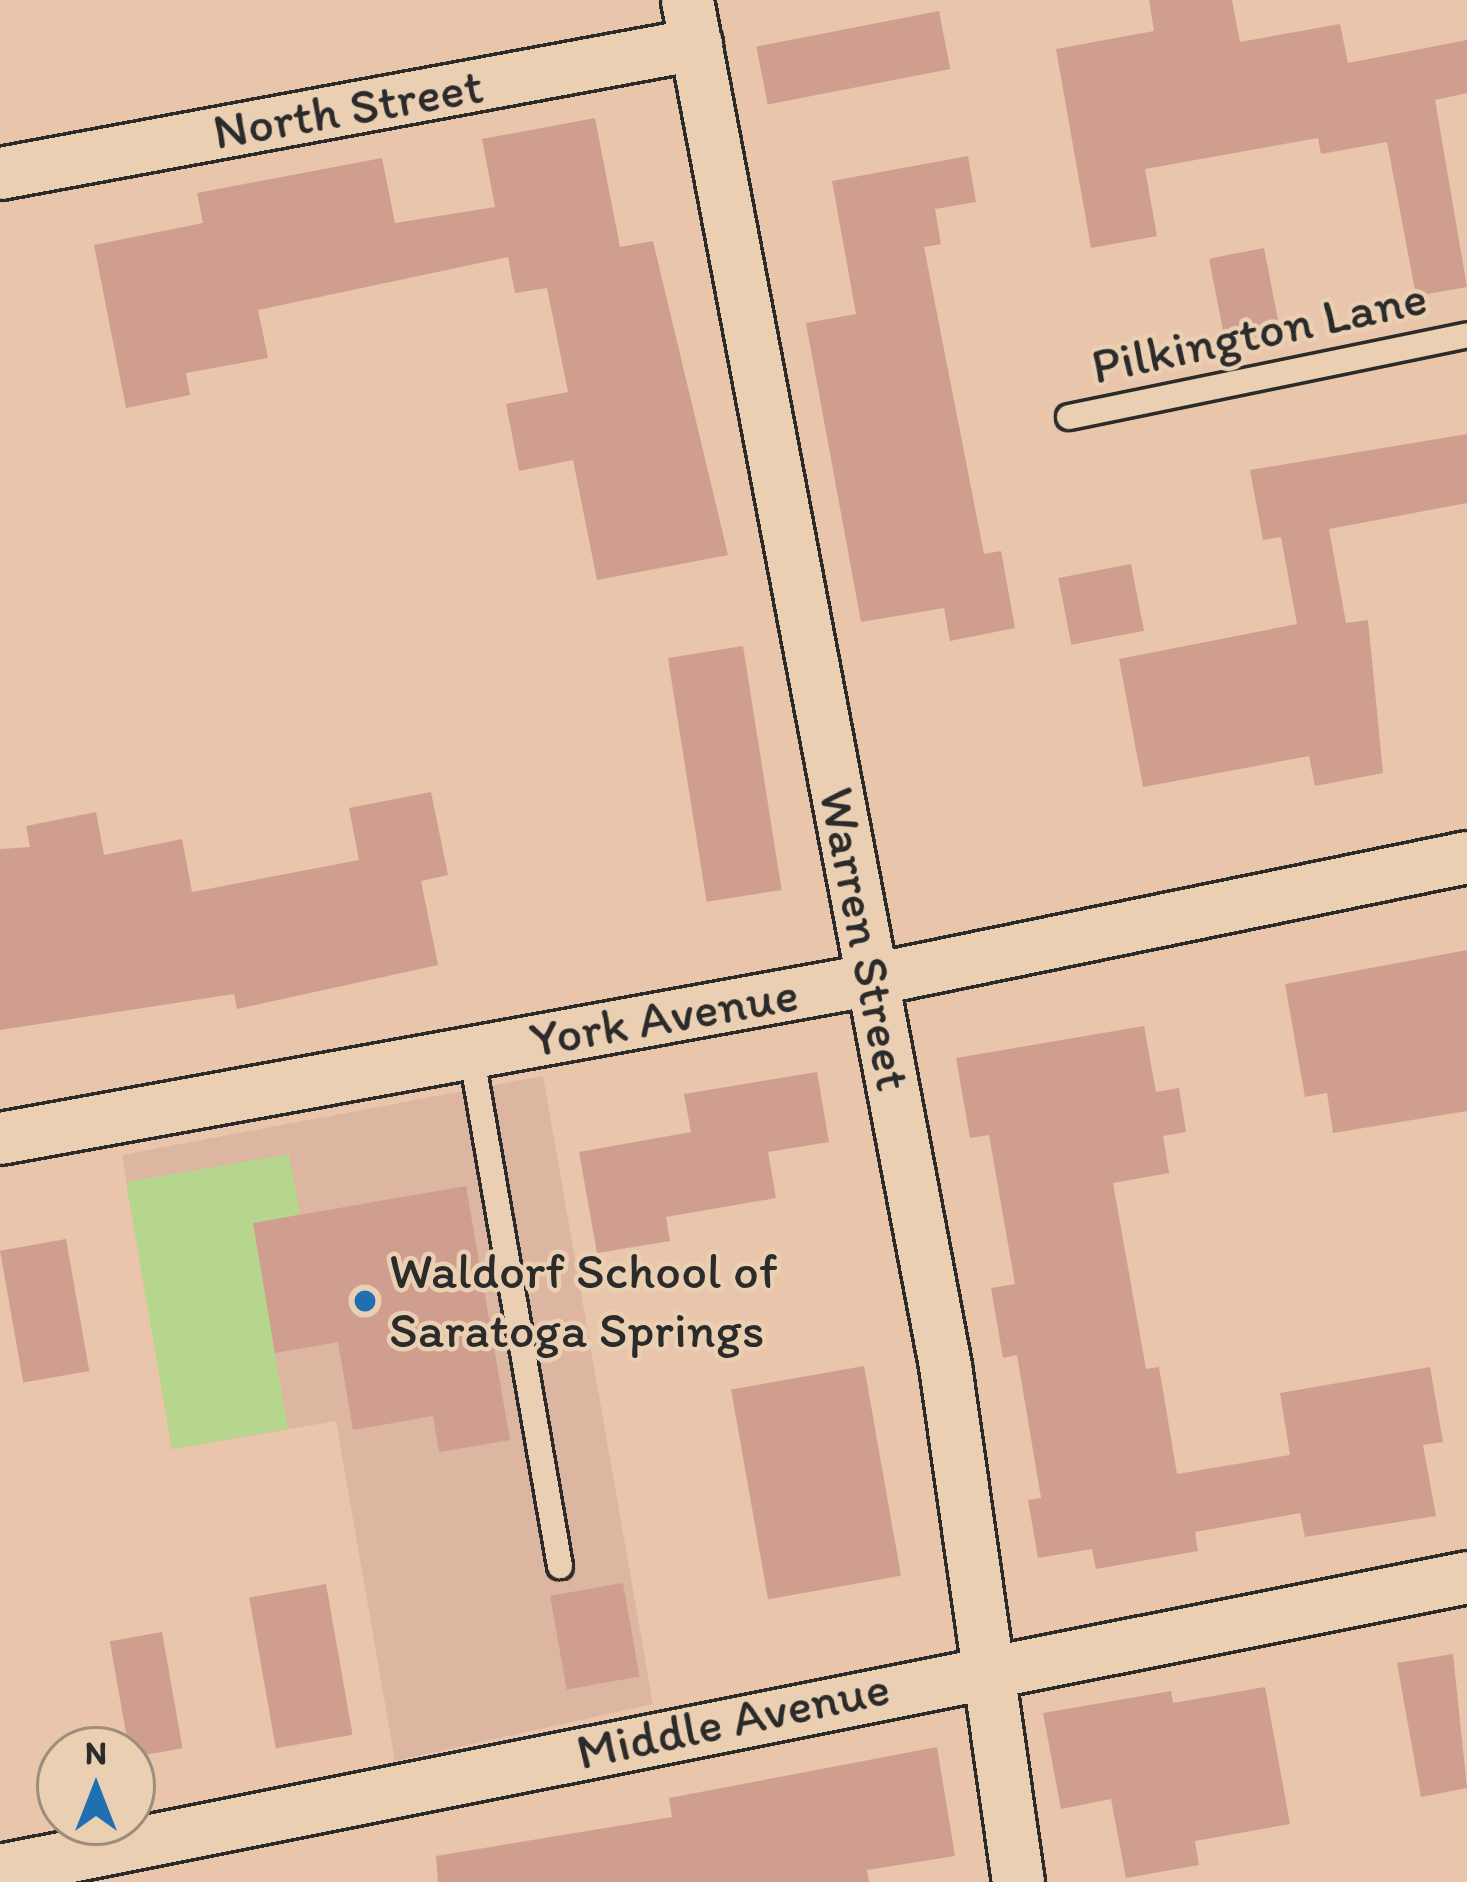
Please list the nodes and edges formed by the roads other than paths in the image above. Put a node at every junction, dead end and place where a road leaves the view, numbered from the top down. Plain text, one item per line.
1 (691, 22) edge
2 (0, 173) edge
3 (1467, 335) edge
4 (1069, 417) dead end
5 (1467, 857) edge
6 (873, 979) junction
7 (471, 1052) junction
8 (0, 1138) edge
9 (560, 1566) dead end
10 (1467, 1577) edge
11 (987, 1668) junction
12 (0, 1870) edge
13 (1018, 1882) edge

1 - 2 street, North Street
1 - 6 street, Warren Street
3 - 4 lane, Pilkington Lane
5 - 6 street, York Avenue
6 - 7 street, York Avenue
6 - 11 street, Warren Street
7 - 8 street, York Avenue
7 - 9 lane
10 - 11 street, Middle Avenue
11 - 12 street, Middle Avenue
11 - 13 street, Warren Street

